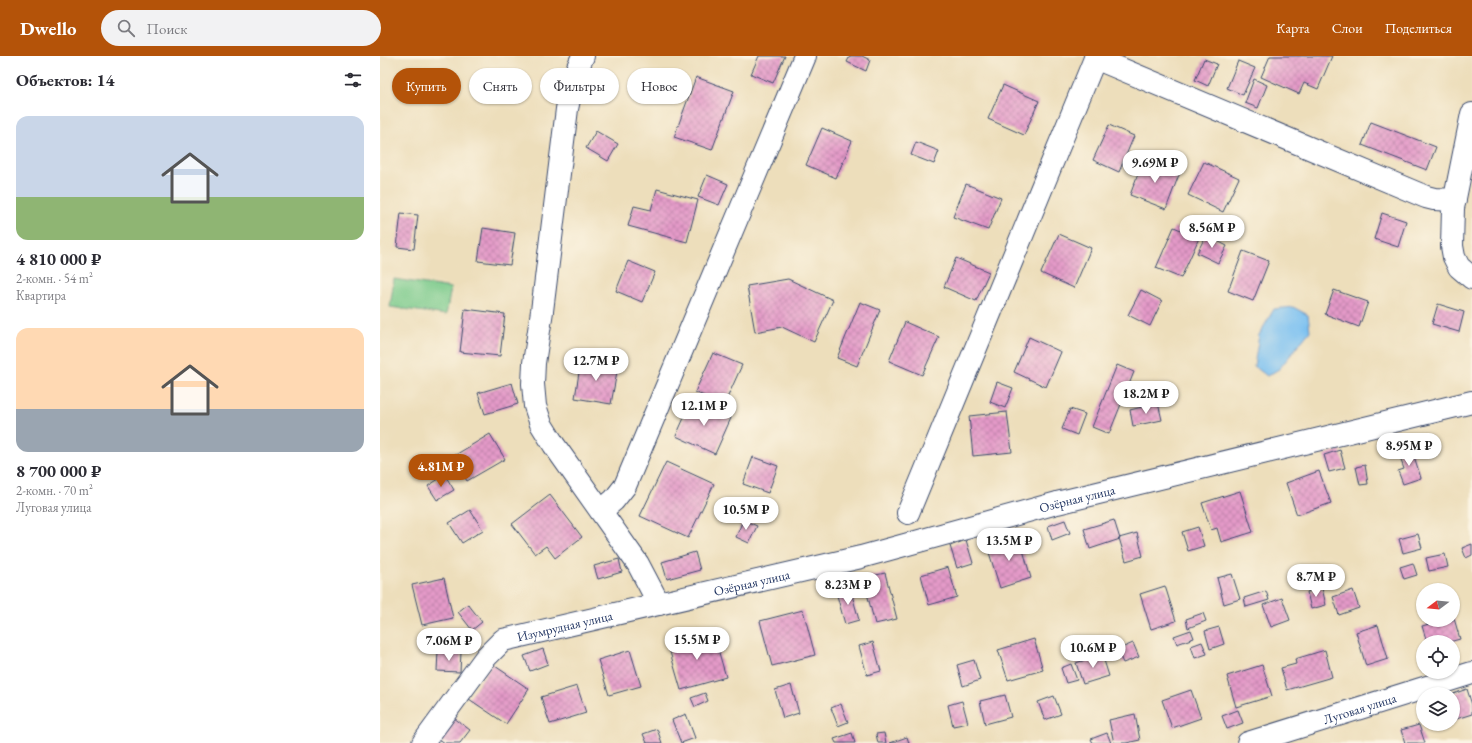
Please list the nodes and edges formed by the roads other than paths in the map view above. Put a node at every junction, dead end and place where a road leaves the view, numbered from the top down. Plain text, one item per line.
1 (583, 56) edge
2 (805, 56) edge
3 (1095, 57) edge
4 (1472, 114) edge
5 (1454, 200) junction
6 (1472, 278) edge
7 (1472, 402) edge
8 (601, 511) junction
9 (908, 513) dead end
10 (659, 604) junction
11 (1472, 673) edge
12 (423, 743) edge
13 (1248, 743) edge

1 - 8 street
2 - 8 street
3 - 5 street
3 - 9 street
4 - 5 street
5 - 6 street
7 - 10 street, Озёрная улица
8 - 10 street
10 - 12 street, Изумрудная улица
11 - 13 street, Луговая улица

